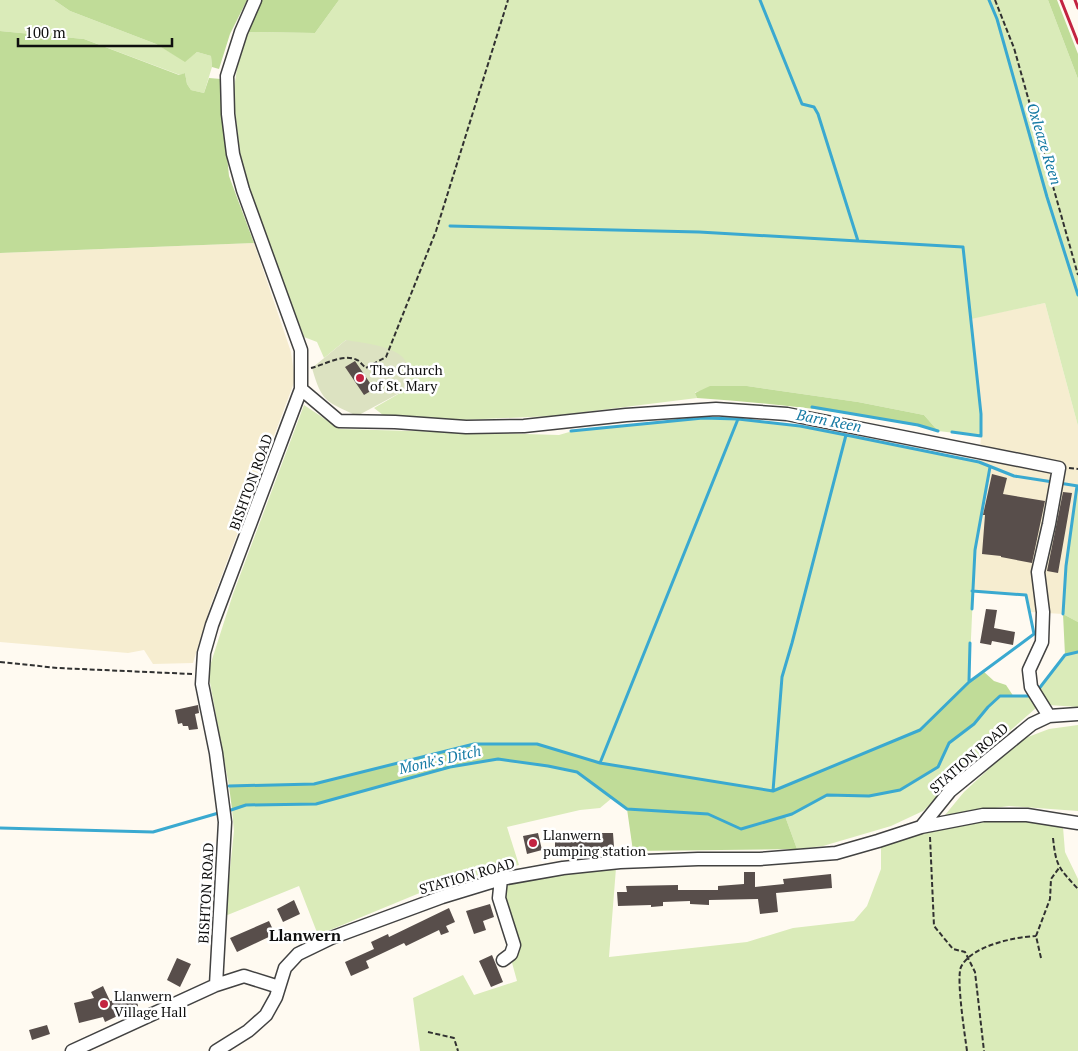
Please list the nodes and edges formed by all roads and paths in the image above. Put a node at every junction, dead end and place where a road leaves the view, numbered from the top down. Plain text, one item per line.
1 (255, 0) edge
2 (508, 0) edge
3 (996, 0) edge
4 (1078, 275) edge
5 (301, 365) junction
6 (301, 389) junction
7 (0, 662) edge
8 (202, 675) junction
9 (1078, 714) edge
10 (1049, 716) junction
11 (1078, 823) edge
12 (925, 826) junction
13 (1053, 838) dead end
14 (1059, 868) junction
15 (501, 879) junction
16 (1078, 889) edge
17 (1036, 936) junction
18 (968, 958) junction
19 (1041, 958) dead end
20 (503, 960) dead end
21 (216, 984) junction
22 (279, 987) junction
23 (428, 1032) dead end
24 (72, 1051) edge
25 (216, 1051) edge
26 (458, 1051) edge
27 (967, 1051) edge
28 (984, 1051) edge

1 - 5 street, BISHTON ROAD
2 - 5 path
3 - 4 path
5 - 6 street, BISHTON ROAD
6 - 8 street, BISHTON ROAD
6 - 10 street
7 - 8 path
8 - 21 street, BISHTON ROAD
9 - 10 street, STATION ROAD
10 - 12 street, STATION ROAD
11 - 12 street
12 - 15 street, STATION ROAD
12 - 18 path
13 - 14 path
14 - 16 path
14 - 17 path
15 - 20 street
15 - 22 street, STATION ROAD
17 - 18 path
17 - 19 path
18 - 27 path
18 - 28 path
21 - 22 street
21 - 24 street
22 - 25 street, STATION ROAD
23 - 26 path

